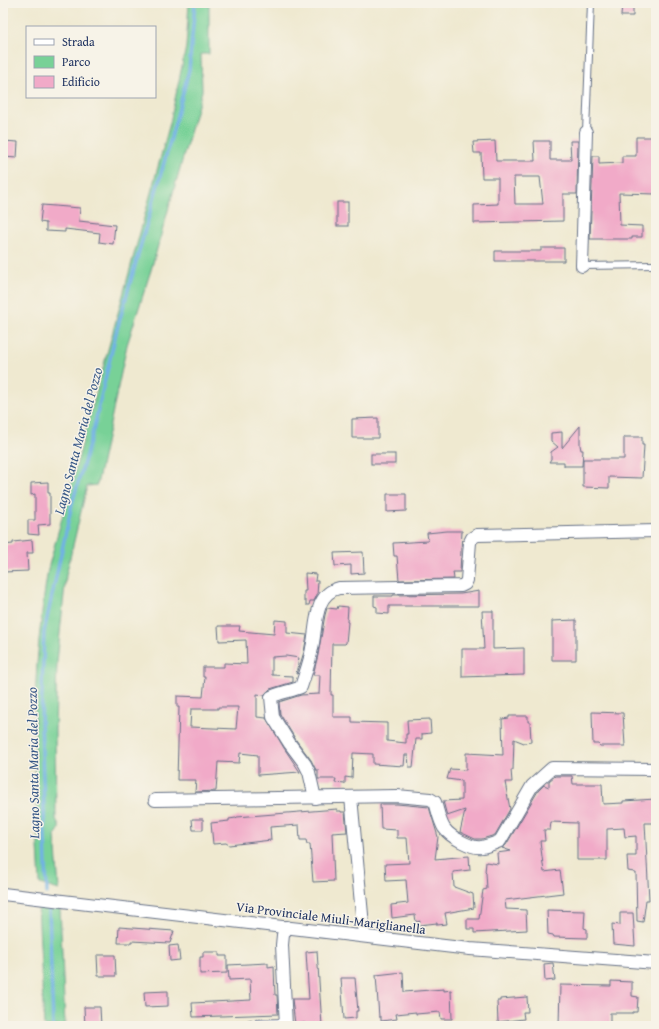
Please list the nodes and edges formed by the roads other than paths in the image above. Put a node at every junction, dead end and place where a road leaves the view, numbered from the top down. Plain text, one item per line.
1 (590, 3) edge
2 (586, 132) joint
3 (656, 265) edge
4 (582, 266) joint
5 (656, 531) edge
6 (656, 769) edge
7 (351, 797) junction
8 (315, 798) junction
9 (155, 800) dead end
10 (3, 894) edge
11 (287, 927) junction
12 (364, 936) junction
13 (656, 963) edge
14 (250, 1026) edge
15 (286, 1026) edge

1 - 2 lane
2 - 4 street
3 - 4 lane
5 - 8 street
6 - 7 street
7 - 8 street
7 - 12 street
8 - 9 street
10 - 11 street, Via Provinciale Miuli-Mariglianella
11 - 12 street, Via Provinciale Miuli-Mariglianella
11 - 15 street
12 - 13 street, Via Provinciale Miuli-Mariglianella
14 - 15 street

